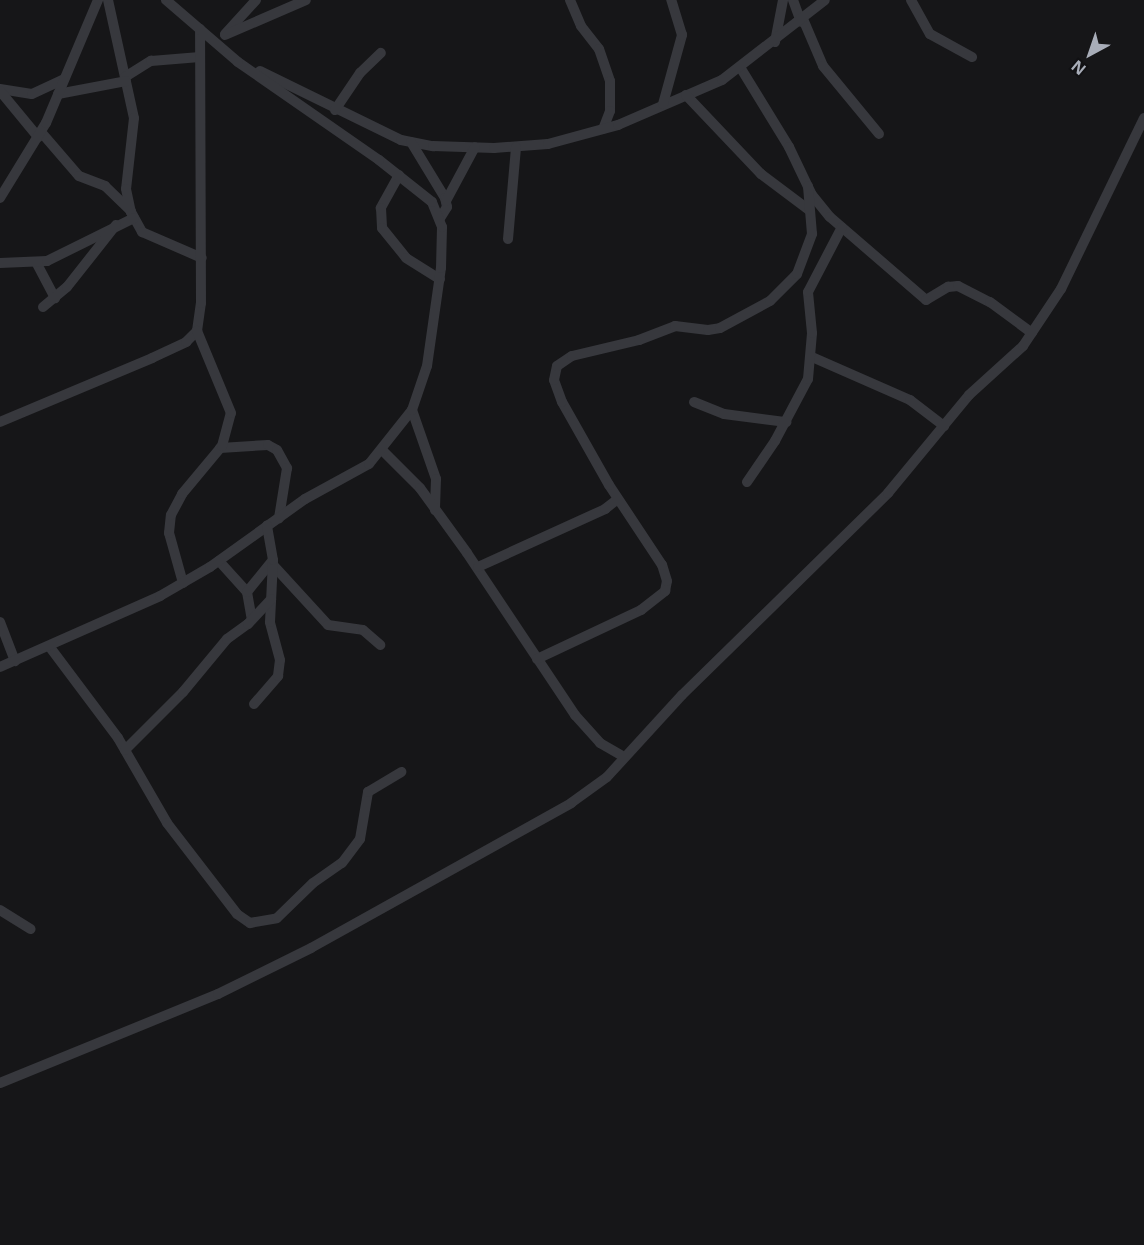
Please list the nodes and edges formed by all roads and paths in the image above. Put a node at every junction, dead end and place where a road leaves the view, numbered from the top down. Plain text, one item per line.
1 (98, 0) edge
2 (108, 0) edge
3 (166, 0) edge
4 (256, 0) edge
5 (306, 0) edge
6 (570, 0) edge
7 (671, 0) edge
8 (783, 0) edge
9 (793, 0) edge
10 (825, 0) edge
11 (912, 0) edge
12 (802, 21) junction
13 (200, 29) junction
14 (221, 39) junction
15 (775, 42) junction
16 (381, 53) dead end
17 (200, 57) junction
18 (233, 57) junction
19 (972, 57) dead end
20 (740, 67) junction
21 (64, 79) junction
22 (125, 79) junction
23 (0, 91) edge
24 (58, 94) junction
25 (686, 95) junction
26 (663, 104) junction
27 (335, 110) junction
28 (1144, 117) edge
29 (603, 129) junction
30 (879, 134) dead end
31 (39, 135) junction
32 (411, 142) junction
33 (475, 147) junction
34 (516, 147) junction
35 (399, 175) junction
36 (808, 186) junction
37 (0, 198) edge
38 (446, 201) junction
39 (809, 210) junction
40 (132, 215) junction
41 (440, 218) junction
42 (116, 225) junction
43 (843, 227) junction
44 (507, 239) dead end
45 (202, 258) junction
46 (36, 261) junction
47 (0, 263) edge
48 (440, 279) junction
49 (55, 298) junction
50 (44, 307) dead end
51 (197, 331) junction
52 (1032, 333) junction
53 (812, 357) junction
54 (694, 402) dead end
55 (412, 410) junction
56 (0, 422) edge
57 (786, 422) junction
58 (944, 426) junction
59 (220, 448) junction
60 (383, 451) junction
61 (747, 482) dead end
62 (618, 499) junction
63 (435, 510) junction
64 (279, 518) junction
65 (267, 526) junction
66 (219, 561) junction
67 (273, 562) junction
68 (478, 567) junction
69 (183, 583) junction
70 (247, 592) junction
71 (271, 599) junction
72 (252, 619) junction
73 (0, 622) edge
74 (380, 645) dead end
75 (49, 646) junction
76 (537, 659) junction
77 (15, 661) junction
78 (0, 668) edge
79 (254, 704) dead end
80 (125, 750) junction
81 (624, 757) junction
82 (401, 772) dead end
83 (0, 910) edge
84 (30, 929) dead end
85 (0, 1083) edge

1 - 21 street
2 - 22 street
3 - 13 street
4 - 14 street
5 - 14 street
6 - 29 street
7 - 26 street
8 - 15 street
9 - 12 street
10 - 12 street
11 - 19 street
12 - 15 street
12 - 30 street
13 - 14 street
13 - 17 street
14 - 18 street
15 - 20 street
16 - 27 street
17 - 22 street
17 - 45 street
18 - 27 street
18 - 35 street
20 - 25 street
20 - 36 street
21 - 23 street
21 - 24 street
22 - 24 street
22 - 40 street
23 - 31 street
24 - 31 street
25 - 26 street
25 - 39 street
26 - 29 street
27 - 32 street
28 - 52 street
29 - 34 street
31 - 37 street
31 - 40 street
32 - 33 street
32 - 38 street
33 - 34 street
33 - 38 street
34 - 44 street
35 - 41 street
35 - 48 street
36 - 39 street
36 - 43 street
38 - 41 street
39 - 62 street
40 - 42 street
40 - 45 street
41 - 48 street
42 - 46 street
42 - 49 street
43 - 52 street
43 - 53 street
45 - 51 street
46 - 47 street
46 - 49 street
48 - 55 street
49 - 50 street
51 - 56 street
51 - 59 street
52 - 58 street
53 - 57 street
53 - 58 street
54 - 57 street
55 - 60 street
55 - 63 street
57 - 61 street
58 - 81 street
59 - 64 street
59 - 69 street
60 - 63 street
60 - 64 street
62 - 68 street
62 - 76 street
63 - 68 street
64 - 65 street
65 - 66 street
65 - 67 street
66 - 69 street
66 - 70 street
67 - 70 street
67 - 71 street
67 - 74 street
68 - 76 street
69 - 75 street
70 - 72 street
71 - 72 street
71 - 79 street
72 - 80 street
73 - 77 street
75 - 77 street
75 - 80 street
76 - 81 street
77 - 78 street
80 - 82 street
81 - 85 street
83 - 84 street

